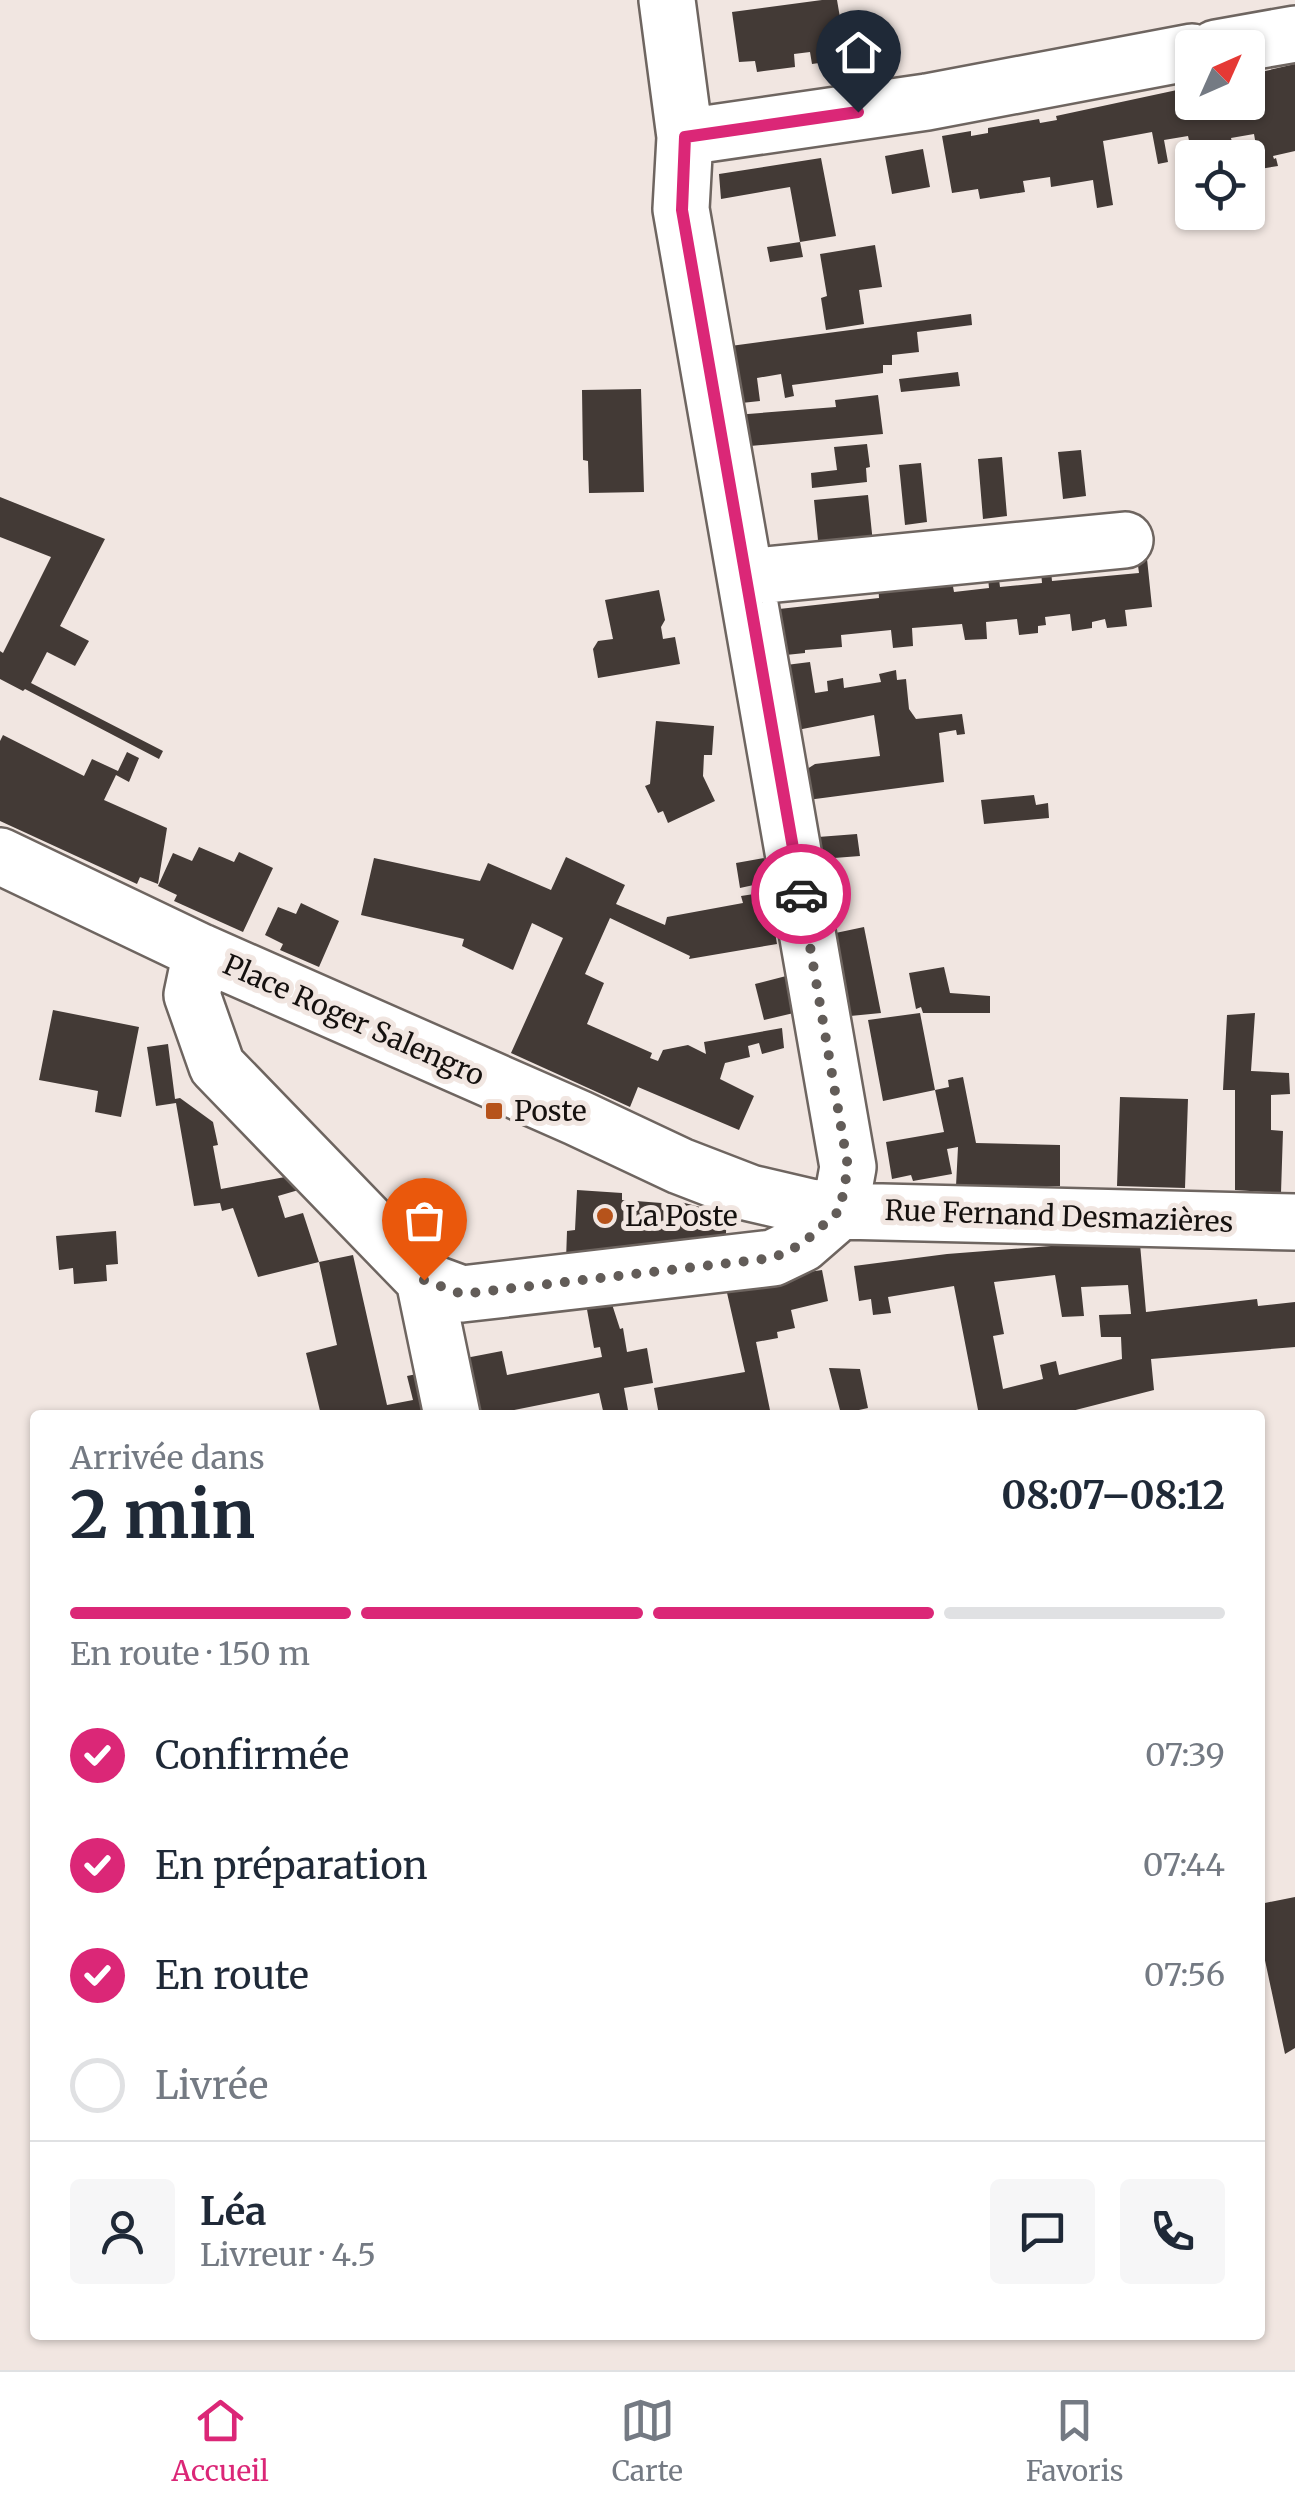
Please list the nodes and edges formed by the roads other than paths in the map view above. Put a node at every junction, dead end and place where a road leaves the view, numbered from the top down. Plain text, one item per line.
1 (667, 0) edge
2 (1291, 23) edge
3 (1265, 32) edge
4 (1175, 55) edge
5 (685, 137) junction
6 (1125, 540) dead end
7 (746, 577) junction
8 (0, 856) edge
9 (201, 952) junction
10 (840, 1210) junction
11 (1295, 1222) edge
12 (424, 1280) junction
13 (451, 1410) edge

1 - 5 street
2 - 3 street
4 - 5 street
5 - 7 street
6 - 7 street
7 - 10 street
8 - 9 street
9 - 10 street, Place Roger Salengro
9 - 12 street, Place Roger Salengro
10 - 11 street, Rue Fernand Desmazières
10 - 12 street
12 - 13 street

